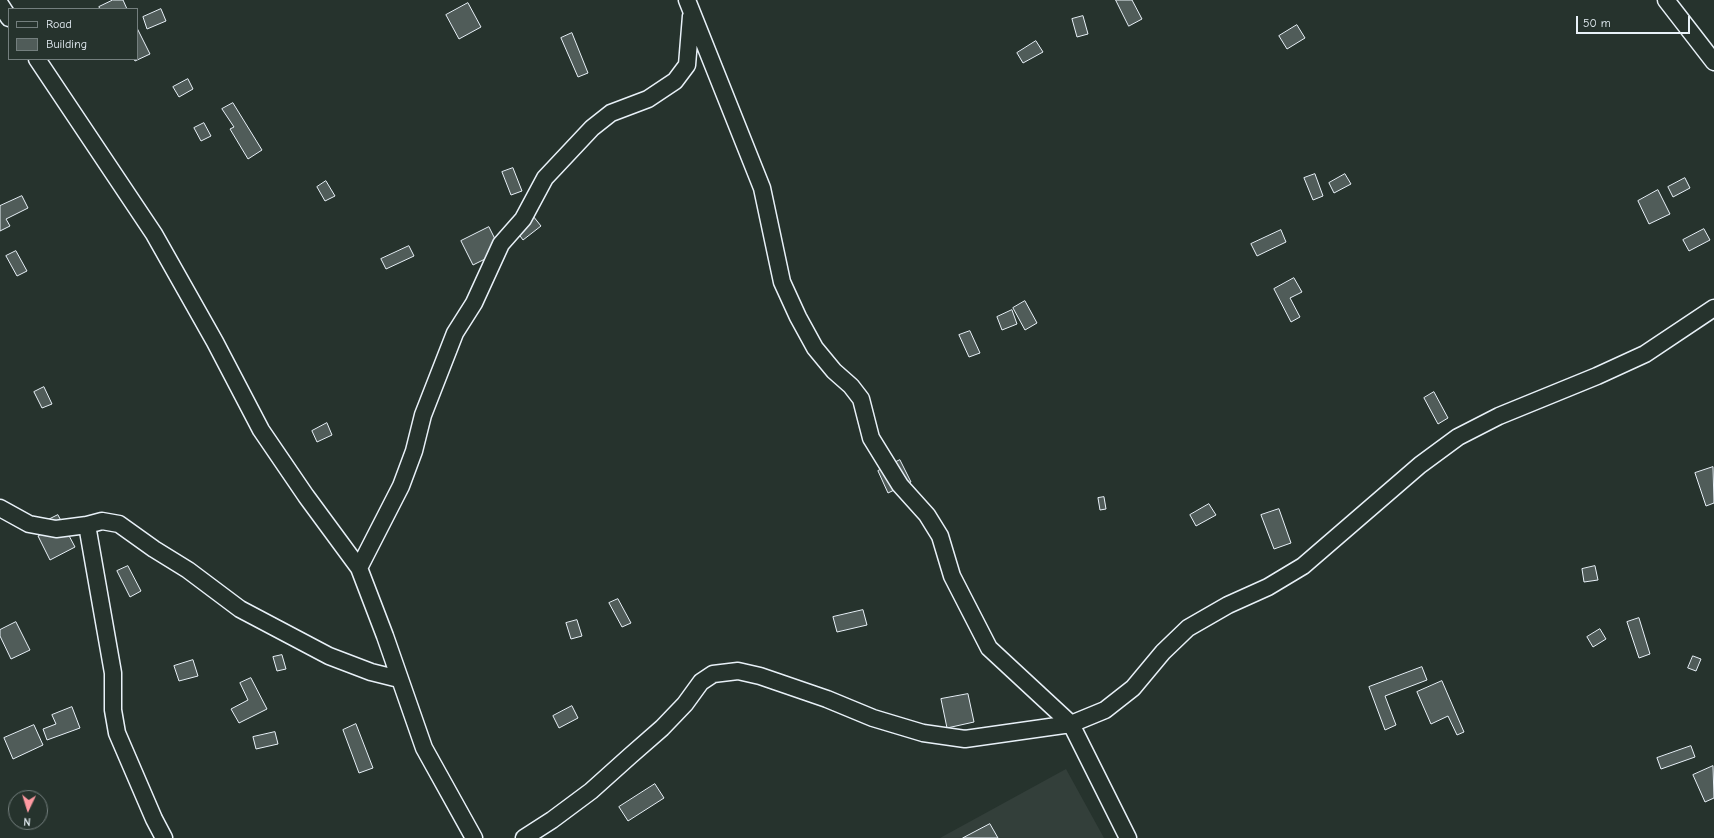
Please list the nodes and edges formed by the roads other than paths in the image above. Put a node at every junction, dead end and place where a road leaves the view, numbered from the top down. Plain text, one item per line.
1 (1666, 0) edge
2 (0, 4) edge
3 (689, 7) edge
4 (8, 16) edge
5 (37, 60) edge
6 (1714, 62) edge
7 (1714, 308) edge
8 (0, 508) edge
9 (87, 525) junction
10 (359, 568) junction
11 (400, 679) junction
12 (1071, 724) junction
13 (164, 838) edge
14 (474, 838) edge
15 (524, 838) edge
16 (1128, 838) edge

1 - 6 street
2 - 4 street
3 - 10 street
3 - 12 street
5 - 10 street
7 - 12 street
8 - 9 street
9 - 11 street
9 - 13 street
10 - 11 street
11 - 14 street
12 - 15 street
12 - 16 street

